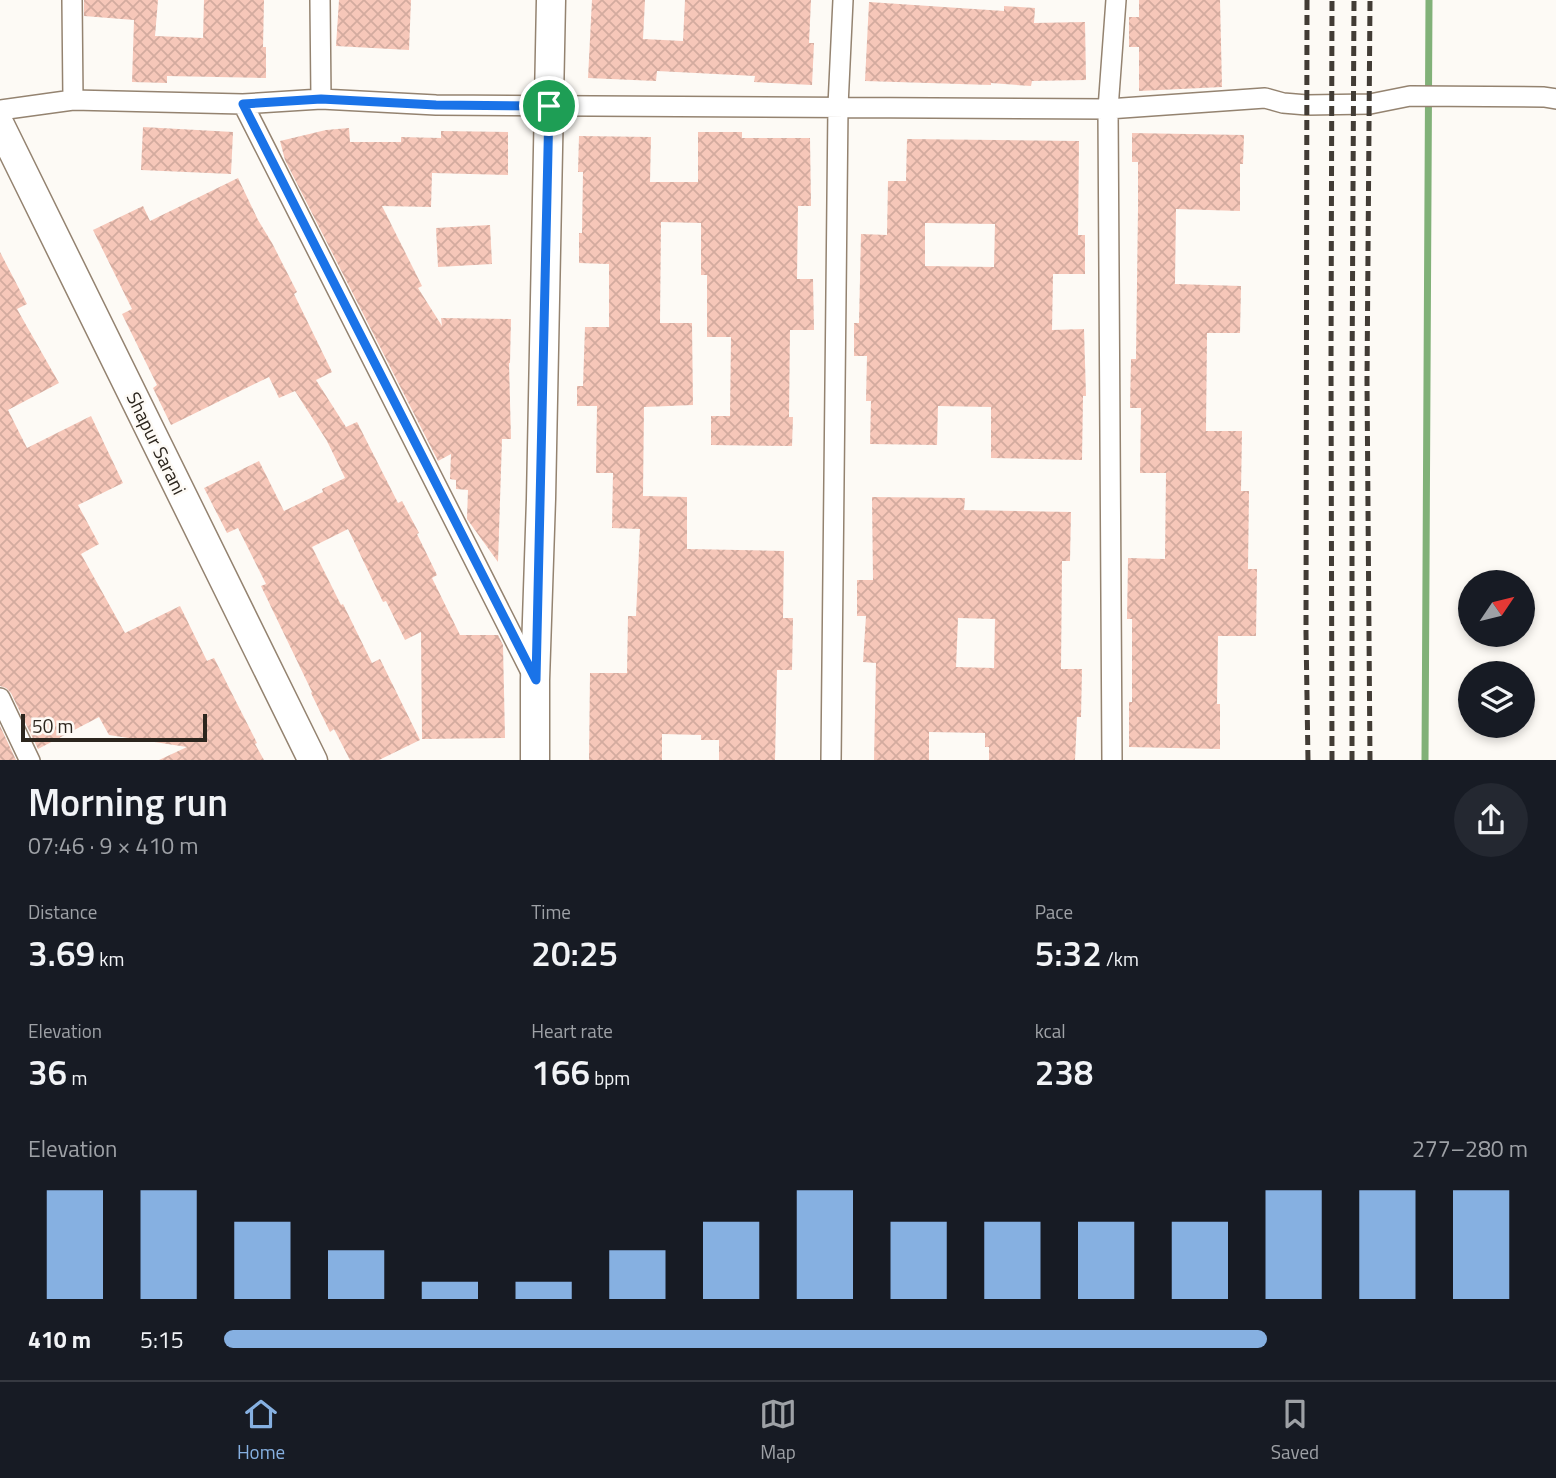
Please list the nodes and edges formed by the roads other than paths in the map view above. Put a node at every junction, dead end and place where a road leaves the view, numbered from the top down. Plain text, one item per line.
1 (72, 0) edge
2 (320, 0) edge
3 (551, 0) edge
4 (843, 0) edge
5 (1116, 0) edge
6 (321, 99) junction
7 (1556, 99) edge
8 (73, 100) junction
9 (243, 104) junction
10 (549, 106) junction
11 (838, 106) junction
12 (1108, 109) junction
13 (0, 110) edge
14 (0, 125) edge
15 (536, 680) junction
16 (0, 698) edge
17 (30, 760) edge
18 (313, 760) edge
19 (535, 760) edge
20 (831, 760) edge
21 (1112, 760) edge

1 - 8 street
2 - 6 street
3 - 10 street
4 - 11 street
5 - 12 street
6 - 9 street
6 - 10 street
7 - 12 street
8 - 9 street
8 - 13 street
9 - 15 street
10 - 11 street
10 - 15 street
11 - 12 street
11 - 20 street
12 - 21 street
14 - 18 street, Shapur Sarani
15 - 19 street
16 - 17 street

